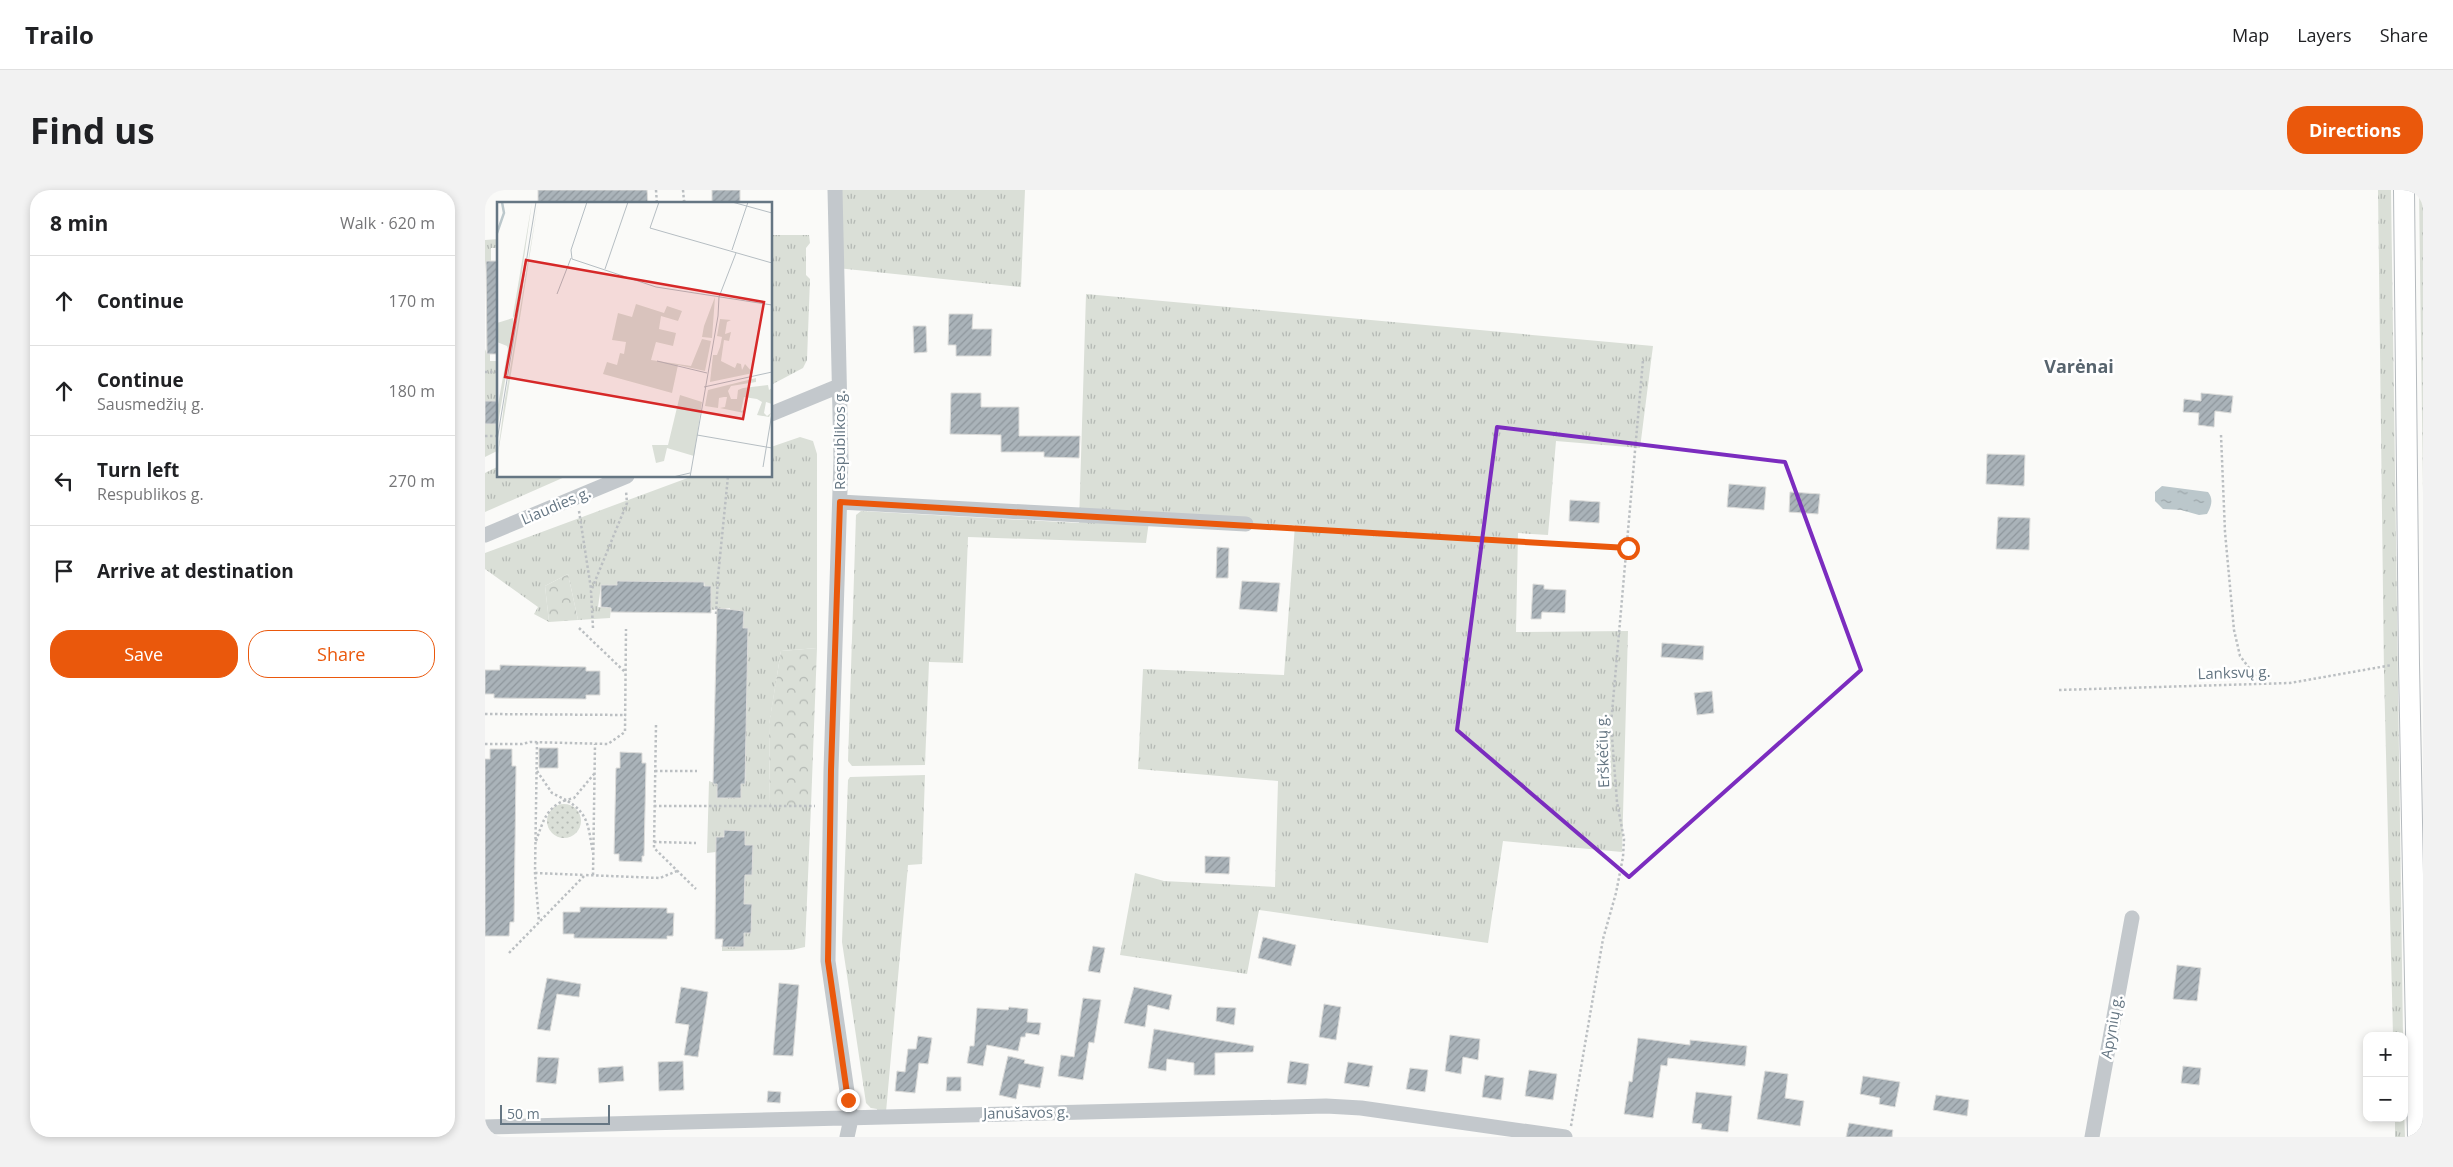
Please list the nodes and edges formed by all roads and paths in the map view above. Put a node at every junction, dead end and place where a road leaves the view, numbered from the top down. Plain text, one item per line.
1 (683, 190) edge
2 (835, 190) edge
3 (2404, 190) edge
4 (684, 201) edge
5 (1643, 360) dead end
6 (839, 386) junction
7 (773, 413) edge
8 (2221, 435) dead end
9 (624, 478) edge
10 (626, 478) edge
11 (728, 478) edge
12 (577, 497) junction
13 (840, 502) junction
14 (1246, 524) joint
15 (485, 535) edge
16 (1628, 548) junction
17 (591, 591) junction
18 (716, 614) dead end
19 (579, 628) dead end
20 (593, 628) dead end
21 (626, 629) dead end
22 (2409, 664) junction
23 (626, 672) junction
24 (2261, 682) junction
25 (2059, 690) dead end
26 (485, 714) edge
27 (626, 715) junction
28 (656, 725) dead end
29 (537, 742) junction
30 (485, 744) edge
31 (595, 744) junction
32 (537, 770) junction
33 (697, 771) dead end
34 (595, 772) junction
35 (655, 772) junction
36 (566, 800) junction
37 (655, 806) junction
38 (830, 806) junction
39 (654, 842) junction
40 (535, 843) junction
41 (696, 843) dead end
42 (594, 859) junction
43 (677, 871) junction
44 (535, 873) junction
45 (585, 875) junction
46 (593, 875) junction
47 (696, 889) dead end
48 (2132, 918) dead end
49 (539, 922) junction
50 (509, 953) dead end
51 (851, 1119) junction
52 (485, 1127) edge
53 (1568, 1132) edge
54 (847, 1137) edge
55 (2092, 1137) edge
56 (2418, 1137) edge

1 - 4 path
2 - 6 street, Respublikos g.
3 - 22 main road
5 - 16 path, Erškėčių g.
6 - 7 street
6 - 13 street, Respublikos g.
8 - 24 path
9 - 12 street, Liaudies g.
10 - 17 path
11 - 18 path
12 - 15 street, Liaudies g.
12 - 17 path
13 - 14 street
13 - 38 street, Respublikos g.
14 - 16 path
16 - 53 path, Erškėčių g.
17 - 20 path
19 - 23 path
21 - 23 path
22 - 24 path, Lanksvų g.
22 - 56 main road
23 - 27 path
24 - 25 path, Lanksvų g.
26 - 27 path
27 - 31 path
28 - 35 path
29 - 30 path
29 - 31 path
29 - 32 path
31 - 34 path
32 - 36 path
32 - 40 path
33 - 35 path
34 - 36 path
34 - 42 path
35 - 37 path
36 - 40 path
36 - 42 path
37 - 38 path
37 - 39 path
38 - 51 street, Respublikos g.
39 - 41 path
39 - 43 path
40 - 44 path
42 - 46 path
43 - 46 path
43 - 47 path
44 - 45 path
44 - 49 path
45 - 46 path
45 - 49 path
48 - 55 street, Apynių g.
49 - 50 path
51 - 52 street, Janušavos g.
51 - 53 street, Janušavos g.
51 - 54 street, Respublikos g.

